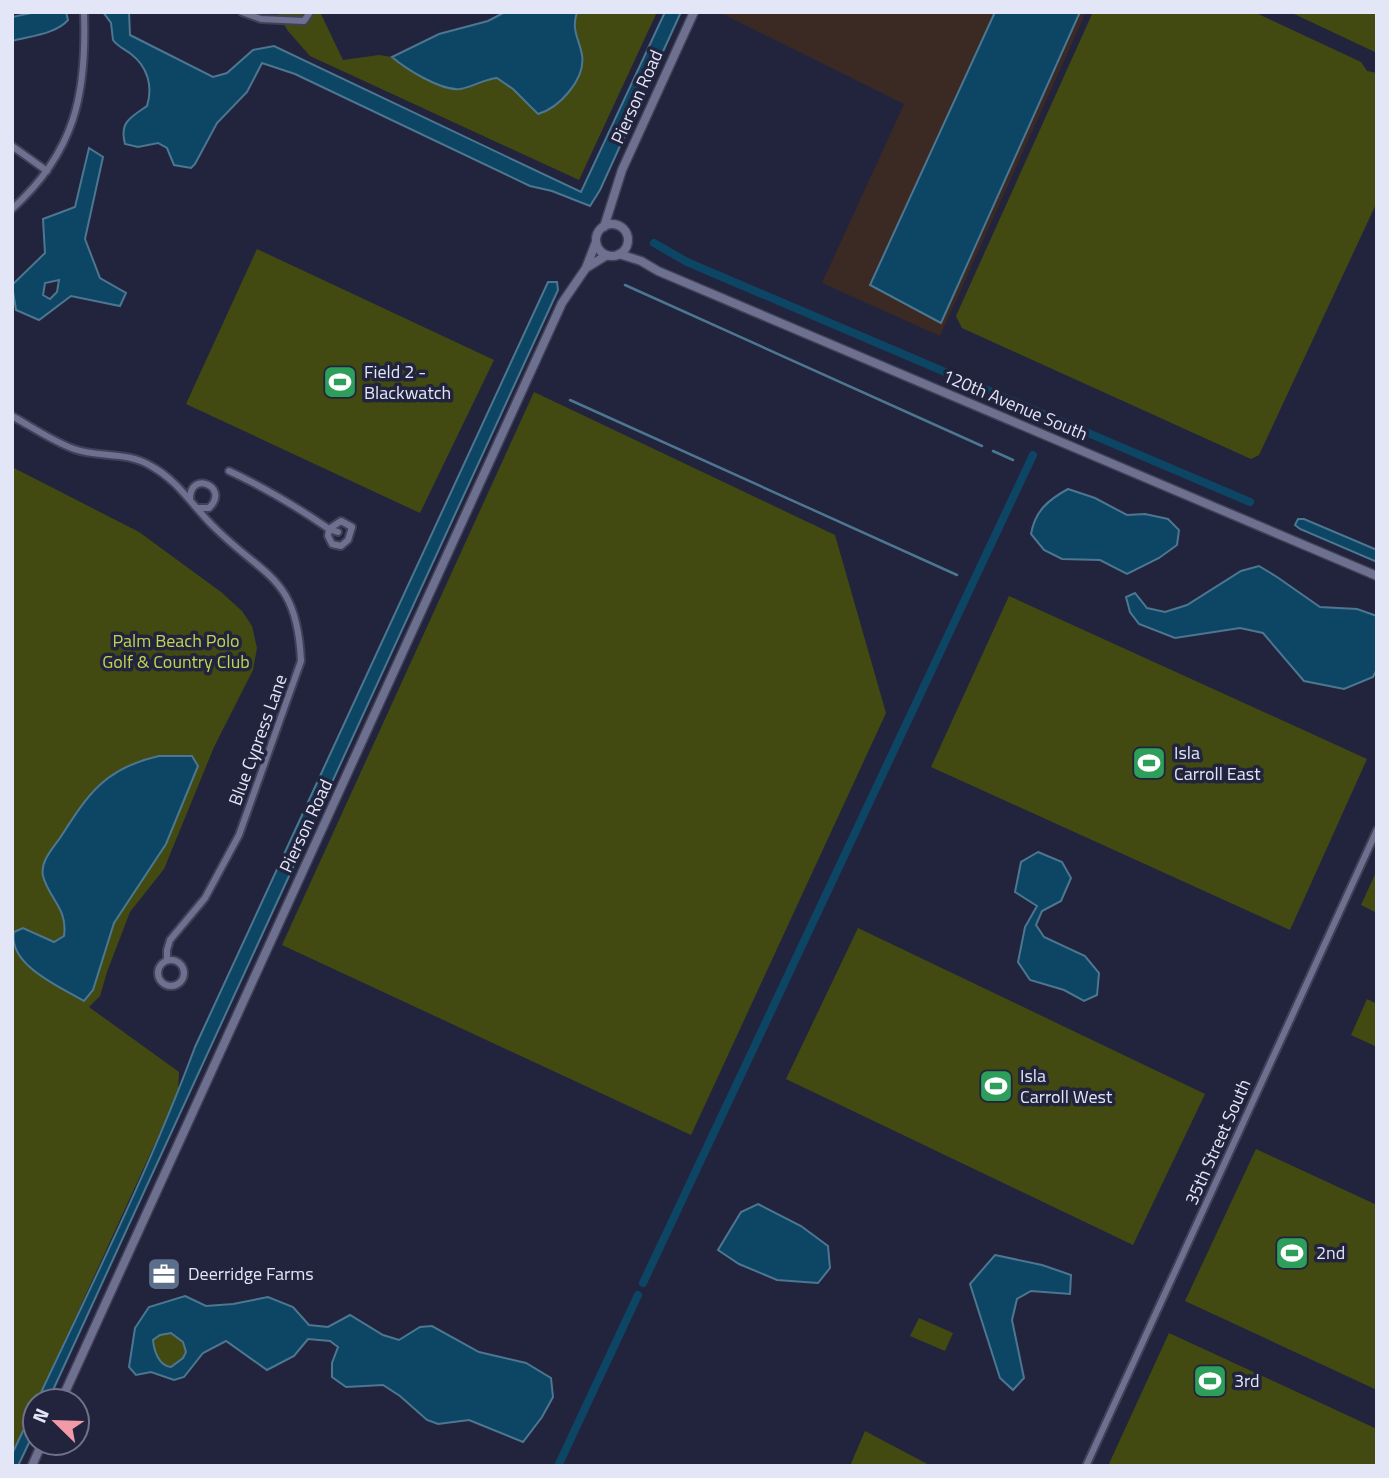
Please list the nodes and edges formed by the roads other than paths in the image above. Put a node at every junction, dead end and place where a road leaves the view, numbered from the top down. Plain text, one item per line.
1 (84, 12) edge
2 (242, 12) edge
3 (310, 12) edge
4 (694, 12) edge
5 (12, 146) edge
6 (47, 171) junction
7 (615, 197) junction
8 (12, 209) edge
9 (618, 226) junction
10 (604, 227) junction
11 (596, 242) junction
12 (627, 244) junction
13 (619, 254) junction
14 (607, 255) junction
15 (641, 261) junction
16 (586, 268) junction
17 (12, 416) edge
18 (229, 471) dead end
19 (190, 501) junction
20 (196, 508) junction
21 (338, 532) dead end
22 (1377, 576) edge
23 (1377, 830) edge
24 (167, 960) junction
25 (67, 1387) edge
26 (1086, 1466) edge

1 - 6 street
2 - 3 street
4 - 7 street, Pierson Road
5 - 6 street
6 - 8 street
7 - 9 street, Pierson Road
7 - 10 street, Pierson Road
9 - 10 street
9 - 12 street
10 - 11 street
11 - 14 street
11 - 16 street, Pierson Road
12 - 13 street
12 - 15 street, 120th Avenue South
13 - 14 street
13 - 15 street, 120th Avenue South
14 - 16 street, Pierson Road
15 - 22 street, 120th Avenue South
16 - 25 street, Pierson Road
17 - 19 street, Blue Cypress Lane
18 - 21 street
19 - 20 street, Blue Cypress Lane
19 - 20 street
20 - 24 street, Blue Cypress Lane
23 - 26 street, 35th Street South
24 - 24 street, Blue Cypress Lane

